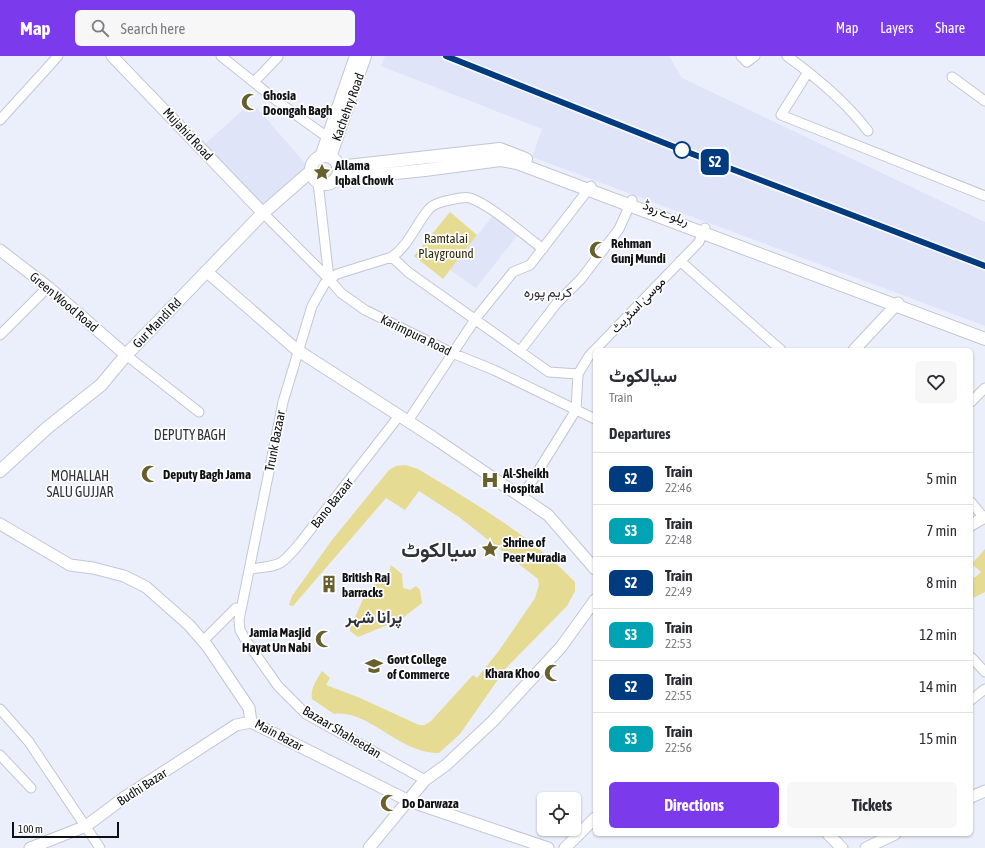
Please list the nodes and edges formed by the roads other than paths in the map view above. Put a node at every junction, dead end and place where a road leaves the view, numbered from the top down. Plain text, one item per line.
1 (58, 56) edge
2 (112, 56) edge
3 (221, 56) edge
4 (356, 56) edge
5 (366, 56) edge
6 (741, 56) edge
7 (755, 56) edge
8 (788, 56) edge
9 (278, 57) dead end
10 (808, 72) junction
11 (952, 76) dead end
12 (254, 82) junction
13 (985, 102) edge
14 (0, 120) edge
15 (868, 131) dead end
16 (327, 137) junction
17 (325, 157) junction
18 (311, 171) junction
19 (337, 173) junction
20 (318, 182) junction
21 (590, 188) junction
22 (985, 196) edge
23 (631, 203) junction
24 (263, 213) junction
25 (704, 231) junction
26 (543, 249) junction
27 (0, 250) edge
28 (392, 257) junction
29 (680, 261) junction
30 (206, 271) junction
31 (329, 279) junction
32 (48, 287) junction
33 (897, 304) junction
34 (476, 318) junction
35 (985, 334) edge
36 (0, 335) edge
37 (985, 339) edge
38 (597, 348) edge
39 (779, 348) edge
40 (856, 348) edge
41 (297, 350) junction
42 (520, 351) junction
43 (593, 352) edge
44 (452, 353) junction
45 (126, 355) junction
46 (578, 374) junction
47 (985, 388) edge
48 (973, 400) edge
49 (576, 410) junction
50 (198, 412) dead end
51 (593, 418) edge
52 (404, 419) junction
53 (0, 471) edge
54 (522, 497) junction
55 (973, 504) edge
56 (984, 517) edge
57 (0, 524) edge
58 (973, 524) edge
59 (593, 567) edge
60 (250, 569) junction
61 (593, 603) edge
62 (240, 610) junction
63 (203, 641) junction
64 (973, 659) edge
65 (985, 672) edge
66 (985, 690) edge
67 (973, 699) edge
68 (0, 709) edge
69 (251, 722) junction
70 (0, 755) edge
71 (425, 780) junction
72 (31, 788) dead end
73 (985, 791) edge
74 (973, 796) edge
75 (409, 801) junction
76 (593, 820) edge
77 (86, 826) junction
78 (830, 836) edge
79 (891, 836) edge
80 (30, 848) edge
81 (100, 848) edge
82 (369, 848) edge
83 (548, 848) edge
84 (565, 848) edge
85 (842, 848) edge
86 (866, 848) edge

1 - 14 street
2 - 24 street, Mujahid Road
3 - 12 street
4 - 16 main road, Kachehry Road
5 - 17 main road, Kachehry Road
6 - 7 street
8 - 10 street
9 - 12 street
10 - 15 street
10 - 22 street
11 - 13 street
12 - 16 street
16 - 17 main road, Kachehry Road
17 - 18 main road
17 - 19 main road
18 - 20 main road
18 - 24 main road, Gur Mandi Rd
19 - 20 main road
19 - 21 main road, ریلوے روڈ
20 - 31 street
21 - 23 main road, ریلوے روڈ
21 - 26 street, Bano Bazaar
23 - 25 main road, ریلوے روڈ
23 - 42 street
24 - 30 main road, Gur Mandi Rd
24 - 31 street, Karimpura Road
25 - 29 street, موسیٰ اسٹریٹ
25 - 33 main road, ریلوے روڈ
26 - 28 street
26 - 34 street, Bano Bazaar
27 - 32 street, Green Wood Road
28 - 31 street
28 - 34 street
29 - 38 street, موسیٰ اسٹریٹ
29 - 39 street
30 - 41 street
30 - 45 main road, Gur Mandi Rd
31 - 41 street, Trunk Bazaar
31 - 44 street, Karimpura Road
32 - 36 street
32 - 45 street, Green Wood Road
33 - 35 main road, ریلوے روڈ
33 - 37 main road
33 - 40 street
34 - 42 street
34 - 44 street, Bano Bazaar
41 - 52 street
41 - 60 street, Trunk Bazaar
42 - 46 street
43 - 46 street, موسیٰ اسٹریٹ
44 - 49 street, Karimpura Road
44 - 52 street, Bano Bazaar
45 - 50 street
45 - 53 main road, Gur Mandi Rd
46 - 49 street, موسیٰ اسٹریٹ
47 - 48 street
49 - 51 street, Karimpura Road
49 - 54 street
52 - 54 street
52 - 60 street, Bano Bazaar
54 - 59 street
55 - 56 street
56 - 58 street
57 - 63 street, Main Bazar
60 - 62 street, Trunk Bazaar
61 - 71 street
62 - 63 street
62 - 71 street, Bazaar Shaheedan
63 - 69 street, Main Bazar
64 - 65 street
66 - 67 street
68 - 77 street
69 - 75 street, Main Bazar
69 - 77 street, Budhi Bazar
70 - 72 street
71 - 75 street
73 - 74 street
75 - 82 street
75 - 83 street, Main Bazar
76 - 84 street
77 - 80 street, Budhi Bazar
77 - 81 street
78 - 85 street
79 - 86 street

